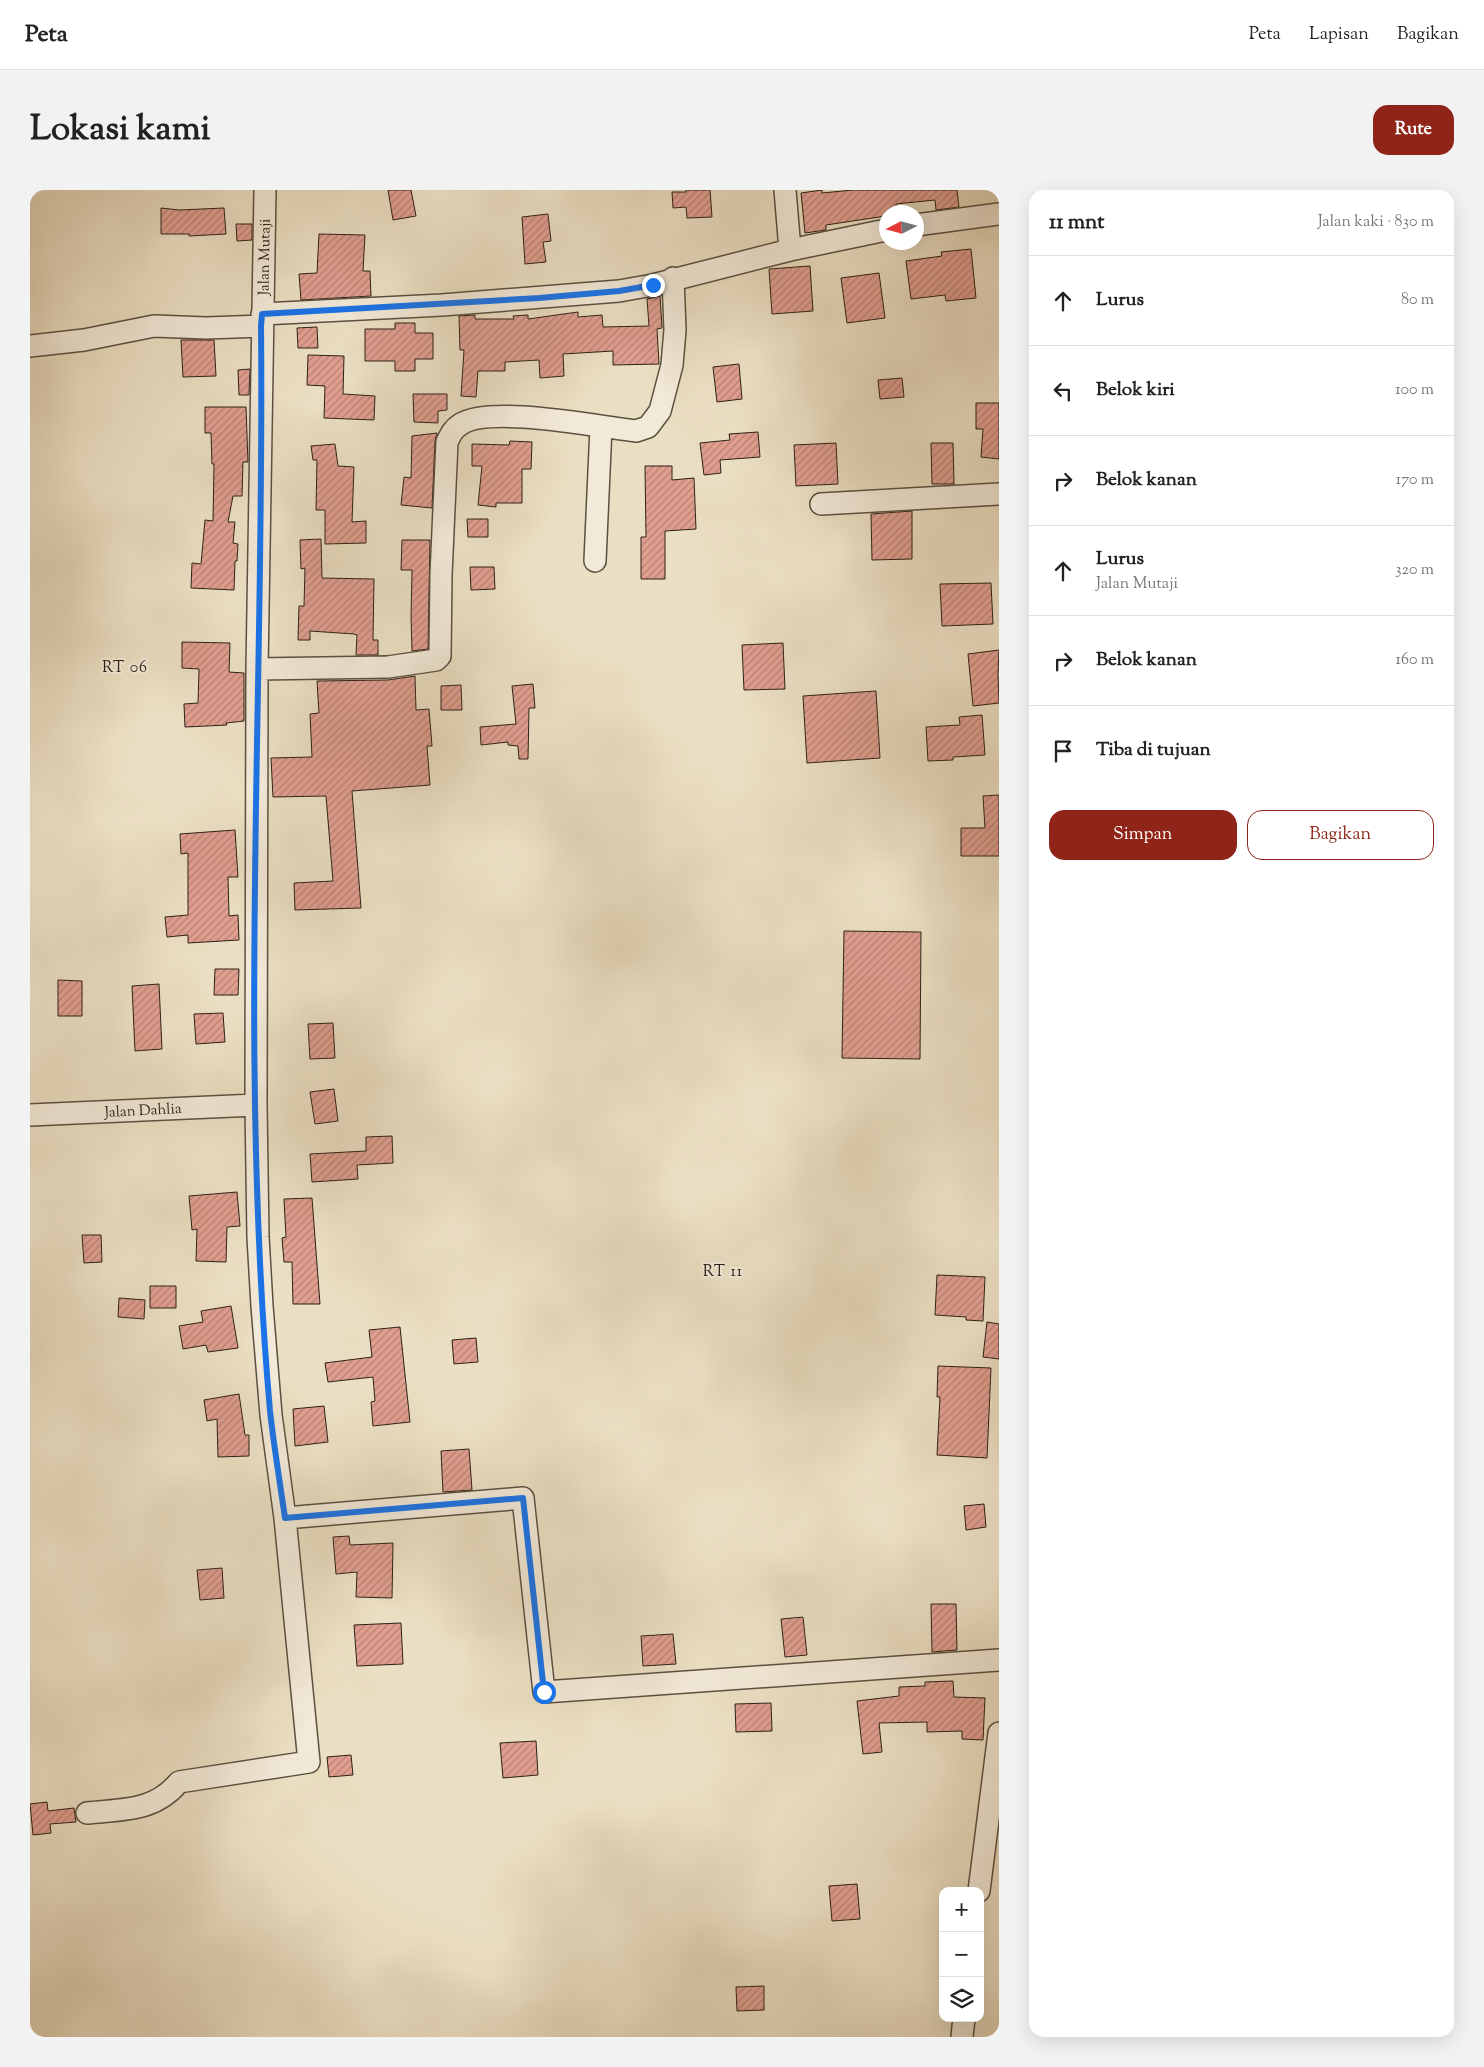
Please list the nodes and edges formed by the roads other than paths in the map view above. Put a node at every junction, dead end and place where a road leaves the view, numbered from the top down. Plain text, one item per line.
1 (265, 190) edge
2 (785, 190) edge
3 (999, 214) edge
4 (924, 224) edge
5 (879, 231) edge
6 (790, 250) junction
7 (673, 278) junction
8 (262, 320) junction
9 (30, 346) edge
10 (600, 427) junction
11 (999, 494) edge
12 (821, 504) dead end
13 (595, 561) dead end
14 (258, 669) junction
15 (256, 1105) junction
16 (30, 1115) edge
17 (285, 1518) junction
18 (999, 1660) edge
19 (999, 1733) edge
20 (999, 1744) edge
21 (87, 1813) dead end
22 (980, 1887) edge
23 (964, 2022) edge
24 (962, 2037) edge

1 - 8 street, Jalan Mutaji
2 - 6 street
3 - 4 street
5 - 6 street
6 - 7 street
7 - 8 street
7 - 10 street
8 - 9 street
8 - 14 street, Jalan Mutaji
10 - 13 street
10 - 14 street
11 - 12 street
14 - 15 street, Jalan Mutaji
15 - 16 street, Jalan Dahlia
15 - 17 street, Jalan Mutaji
17 - 18 street
17 - 21 street, Jalan Mutaji
19 - 20 street
20 - 22 street
23 - 24 street

